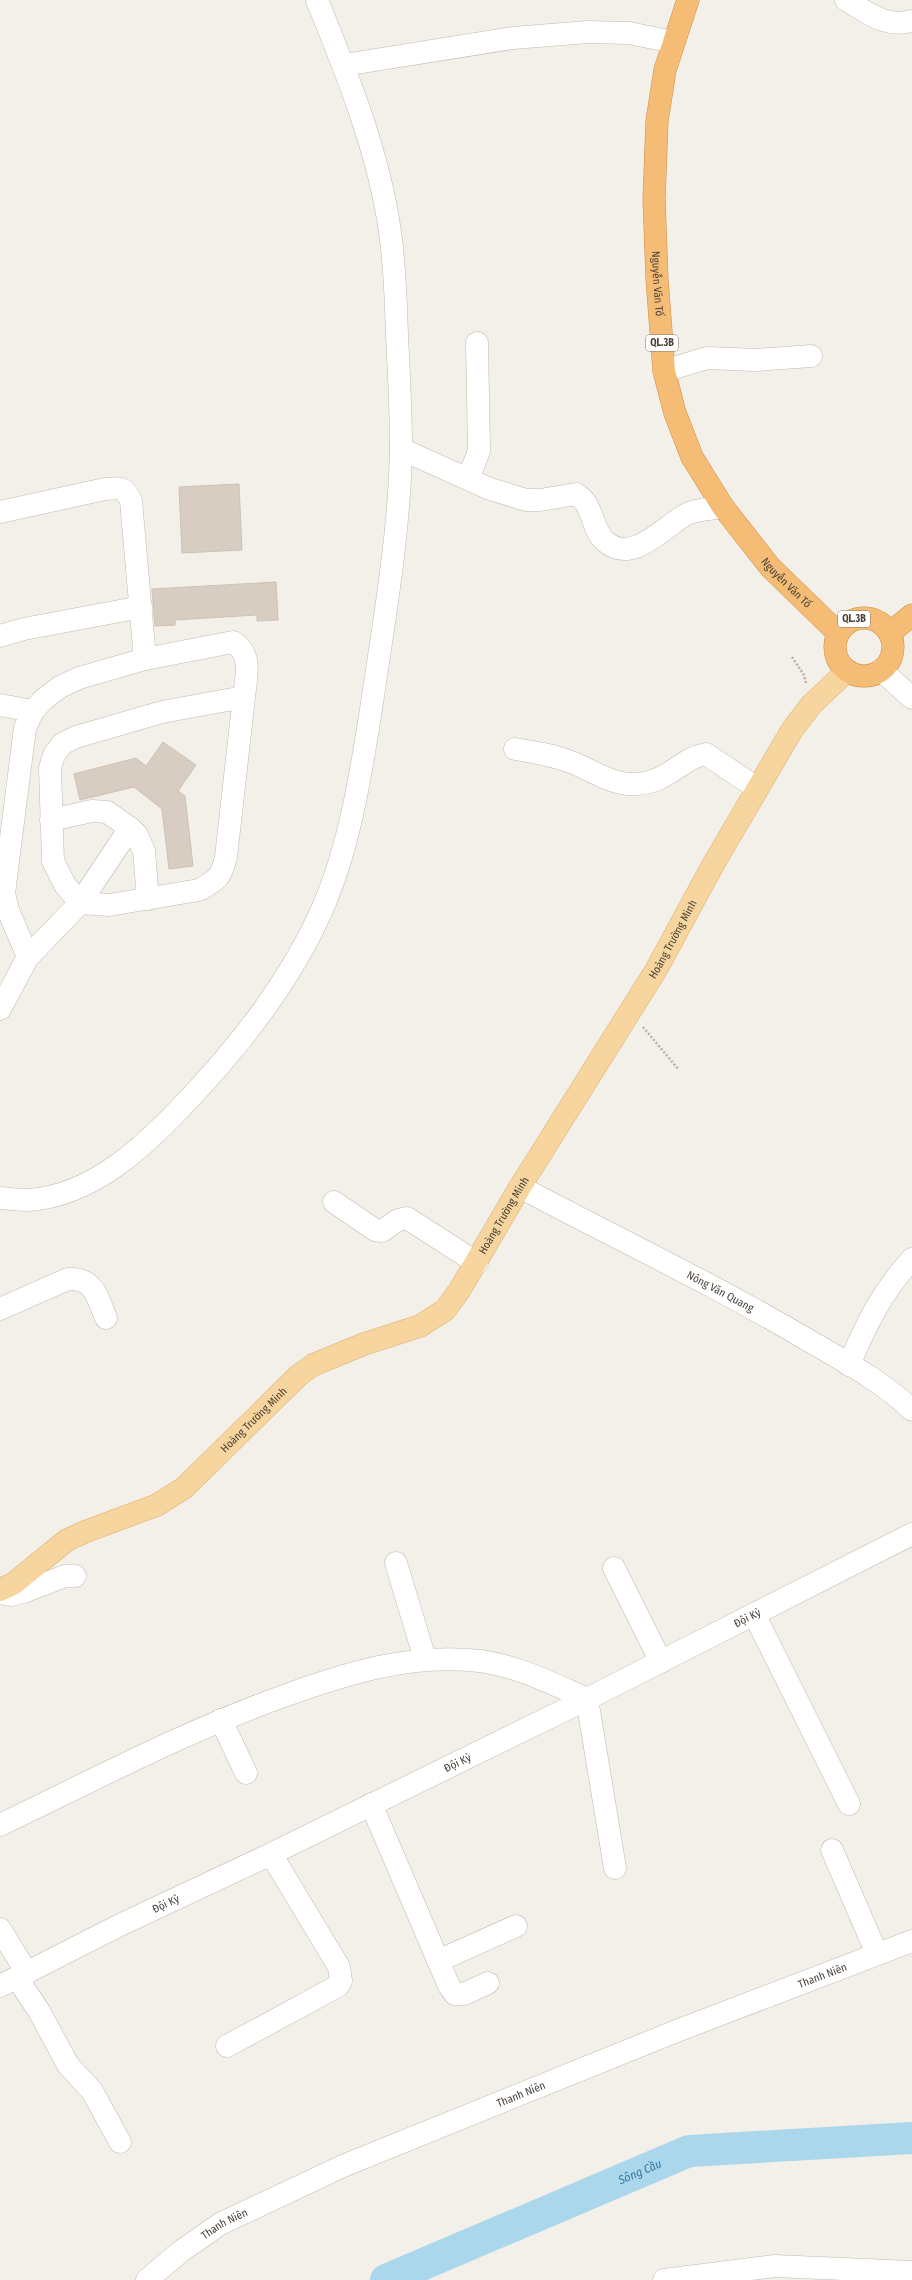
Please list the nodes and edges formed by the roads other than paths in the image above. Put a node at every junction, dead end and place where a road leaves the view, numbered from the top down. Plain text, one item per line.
1 (317, 0) edge
2 (688, 0) edge
3 (846, 0) edge
4 (912, 21) edge
5 (673, 42) junction
6 (344, 65) junction
7 (477, 343) dead end
8 (811, 356) dead end
9 (664, 371) junction
10 (401, 449) junction
11 (468, 480) junction
12 (723, 507) junction
13 (0, 512) edge
14 (141, 607) junction
15 (912, 615) edge
16 (838, 633) junction
17 (890, 633) junction
18 (0, 636) edge
19 (144, 660) junction
20 (881, 670) junction
21 (847, 671) junction
22 (244, 697) junction
23 (912, 698) edge
24 (1, 702) edge
25 (33, 711) junction
26 (515, 749) dead end
27 (757, 788) junction
28 (51, 820) junction
29 (130, 828) junction
30 (148, 899) junction
31 (80, 903) junction
32 (28, 957) junction
33 (0, 1010) edge
34 (520, 1187) junction
35 (0, 1198) edge
36 (334, 1202) dead end
37 (912, 1259) edge
38 (477, 1263) junction
39 (0, 1309) edge
40 (106, 1318) dead end
41 (849, 1364) junction
42 (912, 1410) edge
43 (912, 1534) edge
44 (396, 1563) dead end
45 (614, 1568) dead end
46 (75, 1576) dead end
47 (0, 1592) edge
48 (754, 1614) junction
49 (425, 1659) junction
50 (661, 1662) junction
51 (587, 1699) junction
52 (222, 1720) junction
53 (246, 1773) dead end
54 (371, 1804) junction
55 (849, 1804) dead end
56 (0, 1826) edge
57 (832, 1850) dead end
58 (271, 1854) junction
59 (615, 1868) dead end
60 (516, 1926) dead end
61 (0, 1929) edge
62 (912, 1941) edge
63 (877, 1954) junction
64 (438, 1961) junction
65 (15, 1979) edge
66 (488, 1983) dead end
67 (227, 2046) dead end
68 (120, 2142) dead end
69 (912, 2272) edge
70 (147, 2280) edge
71 (664, 2280) edge

1 - 6 street
2 - 5 highway, Nguyễn Văn Tố / QL.3B
3 - 4 street
5 - 6 street
5 - 9 highway, Nguyễn Văn Tố / QL.3B
6 - 10 street
7 - 11 street
8 - 9 street
9 - 12 highway, Nguyễn Văn Tố / QL.3B
10 - 11 street
10 - 35 street
11 - 12 street
12 - 16 highway, Nguyễn Văn Tố / QL.3B
13 - 14 street
14 - 18 street
14 - 19 street
15 - 17 highway
16 - 17 highway, QL.3B
16 - 21 highway, QL.3B
17 - 20 highway
19 - 22 street
19 - 25 street
20 - 21 highway
20 - 23 street
21 - 27 main road, Hoàng Trường Minh
22 - 28 street
22 - 30 street
24 - 25 street
25 - 32 street
26 - 27 street
27 - 34 main road, Hoàng Trường Minh
28 - 29 street
28 - 31 street
29 - 30 street
29 - 31 street
30 - 31 street
31 - 32 street
32 - 33 street
34 - 38 main road, Hoàng Trường Minh
34 - 41 street, Nông Văn Quang
36 - 38 street
37 - 41 street
38 - 47 main road, Hoàng Trường Minh
39 - 40 street
41 - 42 street, Nông Văn Quang
43 - 48 street, Đội Kỳ
44 - 49 street
45 - 50 street
46 - 47 street
48 - 50 street, Đội Kỳ
48 - 55 street
49 - 51 street
49 - 52 street
50 - 51 street, Đội Kỳ
51 - 54 street, Đội Kỳ
51 - 59 street
52 - 53 street
52 - 56 street
54 - 58 street, Đội Kỳ
54 - 64 street
57 - 63 street
58 - 65 street, Đội Kỳ
58 - 67 street
60 - 64 street
61 - 65 street
62 - 63 street, Thanh Niên
63 - 70 street, Thanh Niên
64 - 66 street
65 - 68 street
69 - 71 street

